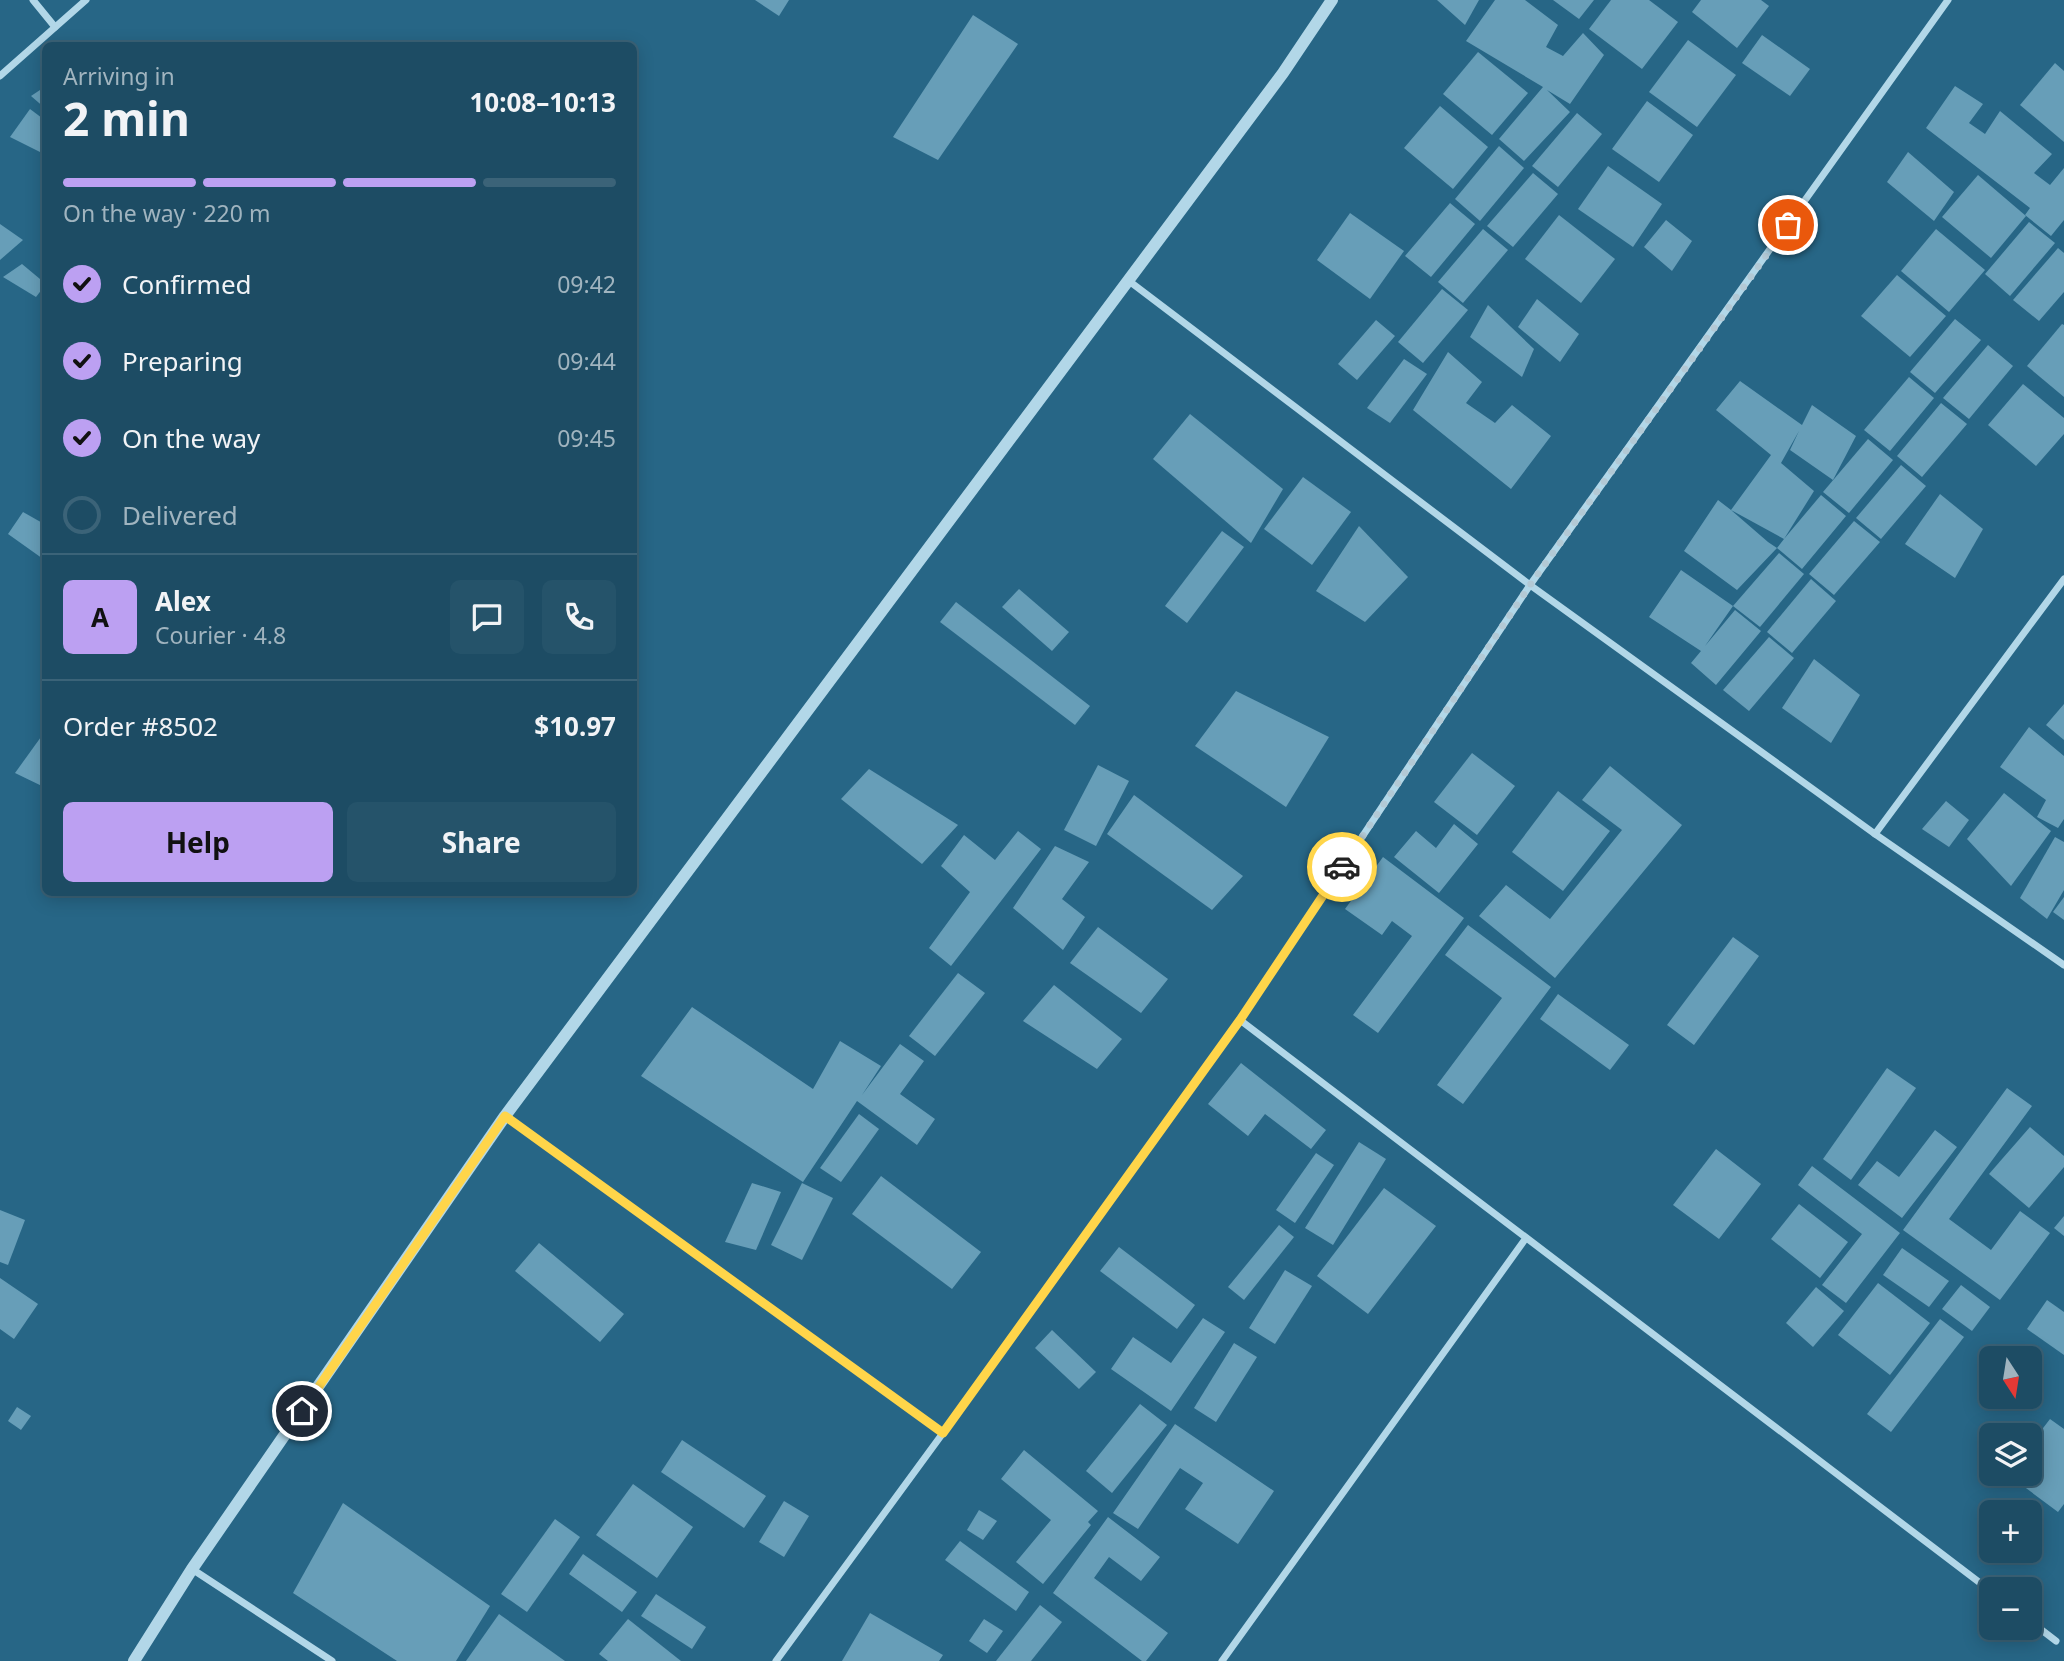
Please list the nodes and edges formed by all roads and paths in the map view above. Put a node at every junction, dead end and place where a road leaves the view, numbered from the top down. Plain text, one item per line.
1 (33, 0) edge
2 (86, 0) edge
3 (1332, 0) edge
4 (1948, 0) edge
5 (55, 27) junction
6 (0, 76) edge
7 (1129, 281) junction
8 (2064, 579) edge
9 (1530, 585) junction
10 (1875, 834) junction
11 (2064, 965) edge
12 (1240, 1020) junction
13 (505, 1116) junction
14 (1526, 1238) junction
15 (943, 1433) junction
16 (192, 1569) junction
17 (1979, 1582) edge
18 (2042, 1630) edge
19 (2056, 1641) dead end
20 (134, 1661) edge
21 (332, 1661) edge
22 (776, 1661) edge
23 (1222, 1661) edge

1 - 5 street
2 - 5 street
3 - 7 street
4 - 9 street
5 - 6 street
7 - 9 street
7 - 13 street
8 - 10 street
9 - 10 street
9 - 12 street
10 - 11 street
12 - 14 street
12 - 15 street
13 - 15 street
13 - 16 street
14 - 17 street
14 - 23 street
15 - 22 street
16 - 20 street
16 - 21 street
18 - 19 street

